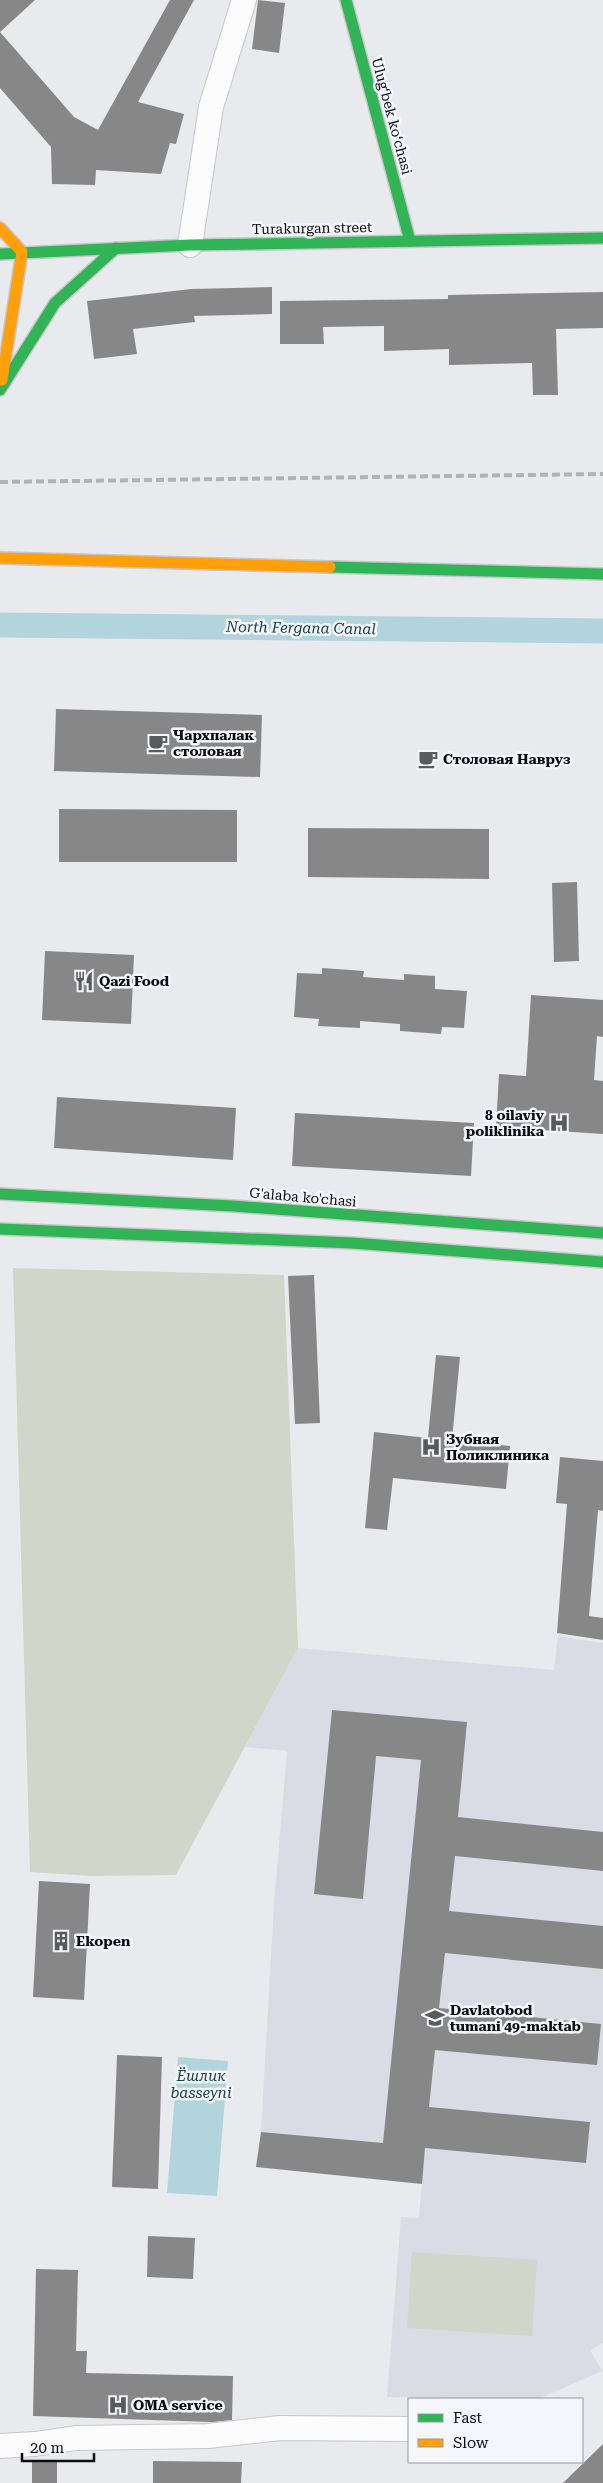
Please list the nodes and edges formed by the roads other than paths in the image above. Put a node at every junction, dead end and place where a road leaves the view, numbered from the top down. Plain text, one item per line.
1 (244, 0) edge
2 (346, 0) edge
3 (0, 228) edge
4 (603, 238) edge
5 (410, 240) junction
6 (190, 245) junction
7 (116, 248) junction
8 (22, 252) junction
9 (0, 254) edge
10 (0, 391) edge
11 (0, 558) edge
12 (603, 574) edge
13 (0, 1194) edge
14 (0, 1229) edge
15 (603, 1233) edge
16 (603, 1262) edge
17 (408, 2429) edge
18 (0, 2446) edge

1 - 6 street
2 - 5 main road, Ulugʻbek koʻchasi
3 - 8 main road
4 - 5 main road, Turakurgan street
5 - 6 main road, Turakurgan street
6 - 7 main road, Turakurgan street
7 - 8 main road, Turakurgan street
7 - 10 main road
8 - 9 main road, Turakurgan street
8 - 10 main road
11 - 12 main road
13 - 15 main road, G'alaba ko'chasi
14 - 16 main road
17 - 18 street

